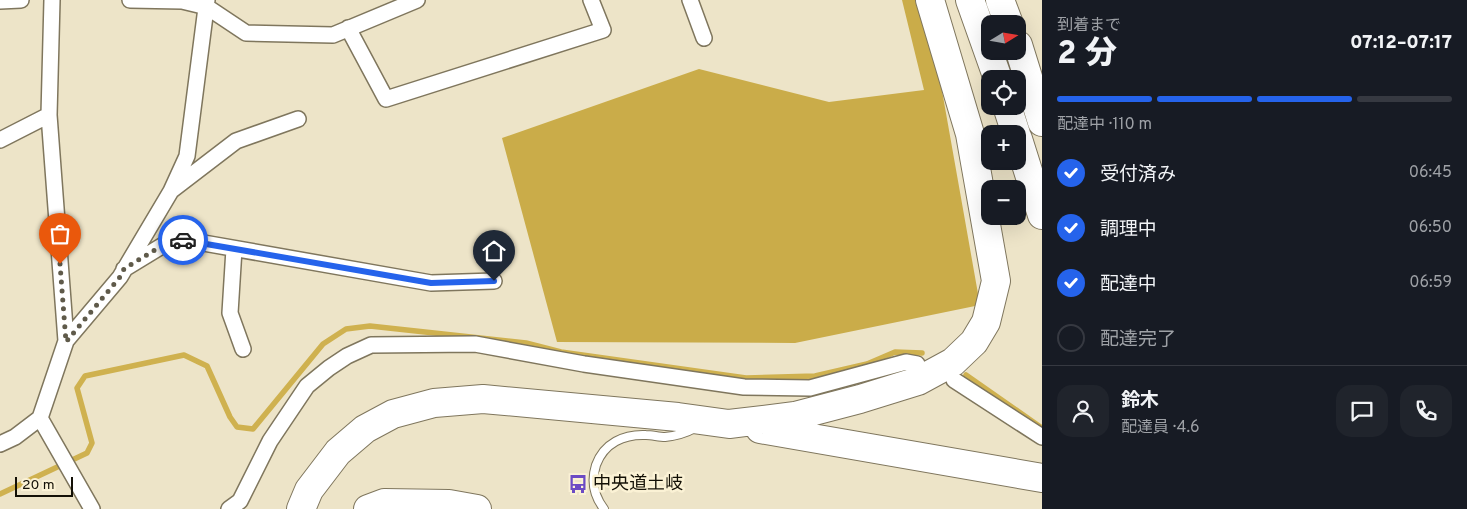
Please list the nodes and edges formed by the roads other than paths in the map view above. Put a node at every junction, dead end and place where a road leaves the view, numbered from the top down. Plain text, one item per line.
1 (21, 0) edge
2 (52, 0) edge
3 (130, 0) edge
4 (591, 0) edge
5 (690, 0) edge
6 (930, 0) edge
7 (970, 0) edge
8 (1000, 0) edge
9 (0, 1) edge
10 (410, 1) edge
11 (207, 3) edge
12 (1006, 15) edge
13 (348, 28) junction
14 (704, 38) dead end
15 (1023, 60) edge
16 (995, 70) edge
17 (49, 115) junction
18 (298, 119) dead end
19 (1042, 122) edge
20 (0, 140) edge
21 (1026, 164) edge
22 (171, 191) junction
23 (1042, 215) edge
24 (234, 249) junction
25 (124, 269) junction
26 (494, 281) dead end
27 (66, 342) junction
28 (243, 349) dead end
29 (917, 364) dead end
30 (954, 380) dead end
31 (40, 418) junction
32 (719, 422) junction
33 (1042, 436) edge
34 (0, 444) edge
35 (1042, 478) edge
36 (302, 503) edge
37 (92, 509) edge
38 (229, 509) edge
39 (368, 509) edge
40 (477, 509) edge
41 (604, 509) edge

1 - 9 street
2 - 17 street
3 - 11 street
4 - 13 street
5 - 14 street
6 - 32 highway
7 - 16 highway
8 - 12 highway
10 - 13 street
11 - 13 street
11 - 22 street
15 - 19 highway
17 - 20 street
17 - 27 street
18 - 22 street
21 - 23 highway
22 - 25 street
24 - 25 street
24 - 26 street
24 - 28 street
25 - 27 street
27 - 31 street
29 - 38 street
30 - 33 street
31 - 34 street
31 - 37 street
32 - 35 highway
32 - 36 highway
32 - 41 lane
39 - 40 highway

